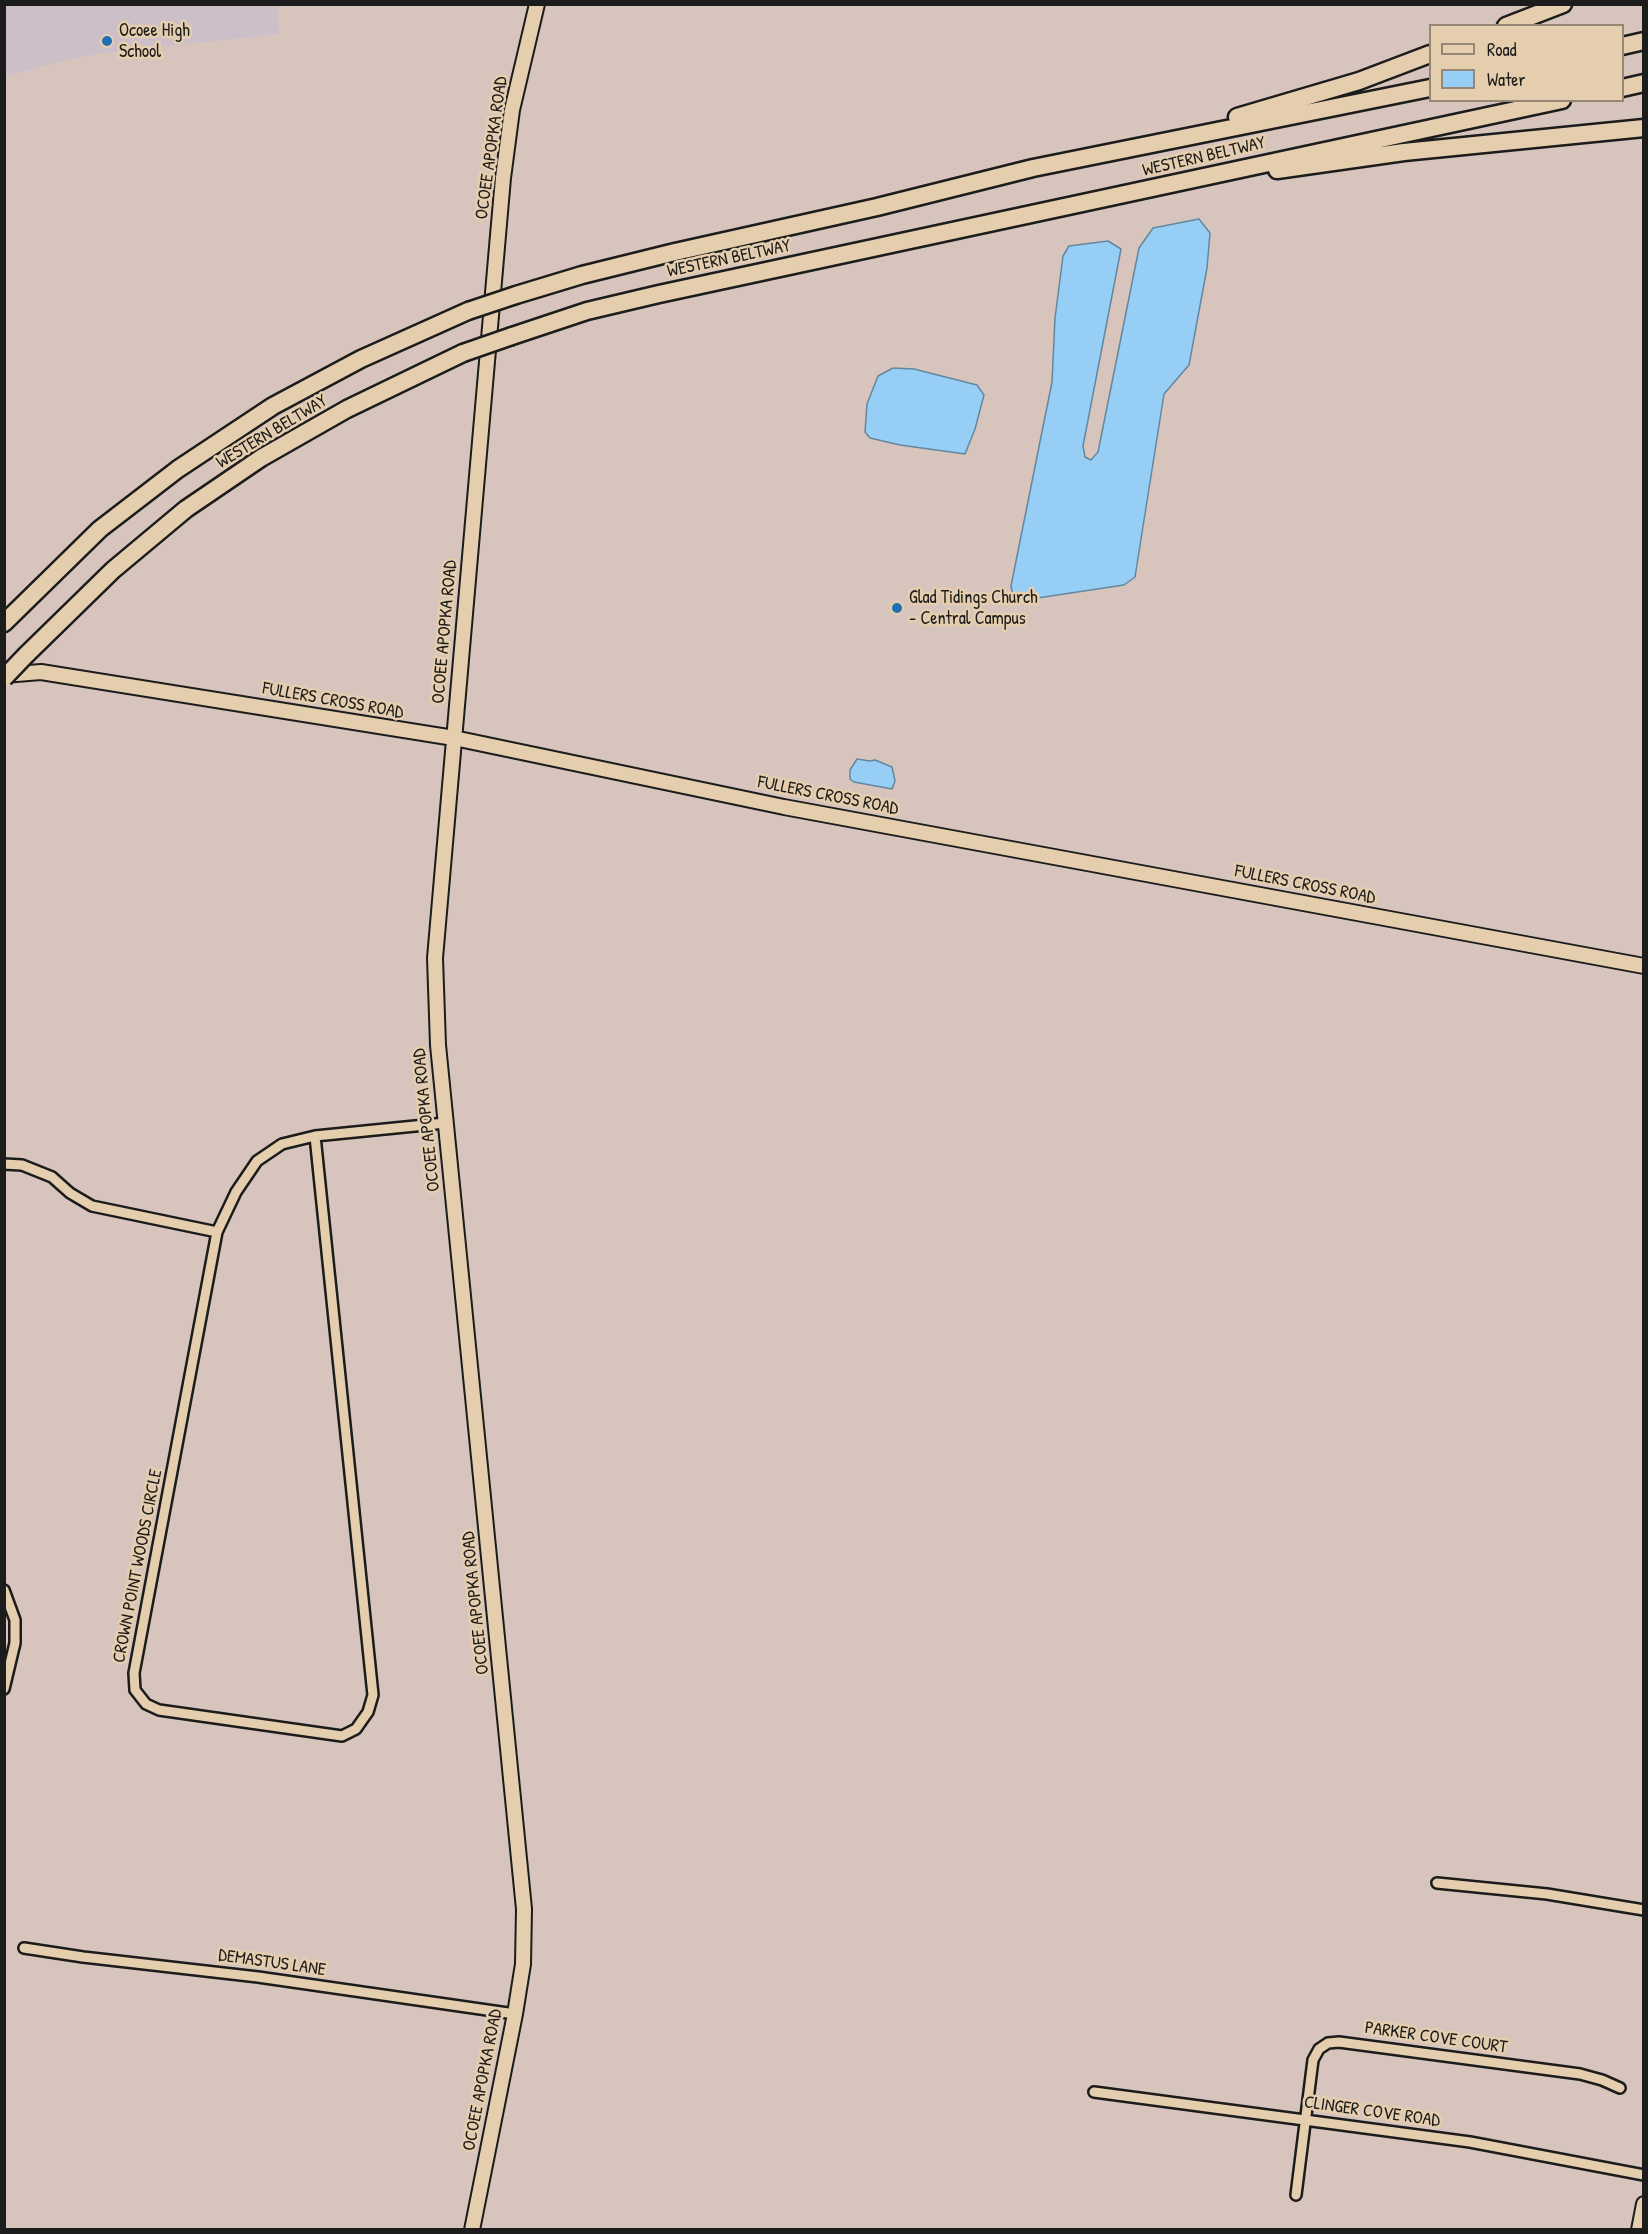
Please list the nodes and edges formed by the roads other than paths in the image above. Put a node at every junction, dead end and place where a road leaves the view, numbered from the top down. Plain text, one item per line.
1 (537, 4) edge
2 (1563, 4) edge
3 (1511, 24) edge
4 (1644, 41) edge
5 (1624, 46) edge
6 (1429, 55) edge
7 (1644, 83) edge
8 (1429, 88) edge
9 (1624, 88) edge
10 (1553, 102) edge
11 (1644, 128) edge
12 (1033, 168) junction
13 (1169, 186) junction
14 (4, 623) edge
15 (4, 677) edge
16 (454, 738) junction
17 (1644, 966) edge
18 (445, 1123) junction
19 (315, 1136) junction
20 (4, 1164) edge
21 (217, 1232) junction
22 (4, 1590) edge
23 (4, 1689) edge
24 (1437, 1883) dead end
25 (1644, 1910) edge
26 (24, 1948) dead end
27 (515, 2014) junction
28 (1620, 2088) dead end
29 (1094, 2092) dead end
30 (1305, 2120) junction
31 (1644, 2175) edge
32 (1296, 2195) dead end
33 (1644, 2204) edge
34 (472, 2229) edge
35 (1639, 2229) edge

1 - 16 main road, OCOEE APOPKA ROAD
2 - 3 highway
4 - 5 highway
6 - 12 highway
7 - 9 highway
8 - 12 highway, WESTERN BELTWAY
10 - 13 highway, WESTERN BELTWAY
11 - 13 highway
12 - 14 highway, WESTERN BELTWAY, bridge
13 - 15 highway, WESTERN BELTWAY, bridge
15 - 16 main road, FULLERS CROSS ROAD
16 - 17 main road, FULLERS CROSS ROAD
16 - 18 main road, OCOEE APOPKA ROAD
18 - 19 street, CROWN POINT WOODS CIRCLE
18 - 27 main road, OCOEE APOPKA ROAD
19 - 21 street, CROWN POINT WOODS CIRCLE
19 - 21 street, CROWN POINT WOODS CIRCLE
20 - 21 street
22 - 23 street
24 - 25 street
26 - 27 street, DEMASTUS LANE
27 - 34 main road, OCOEE APOPKA ROAD
28 - 30 street, PARKER COVE COURT
29 - 30 street, CLINGER COVE ROAD
30 - 31 street, CLINGER COVE ROAD
30 - 32 street
33 - 35 main road

